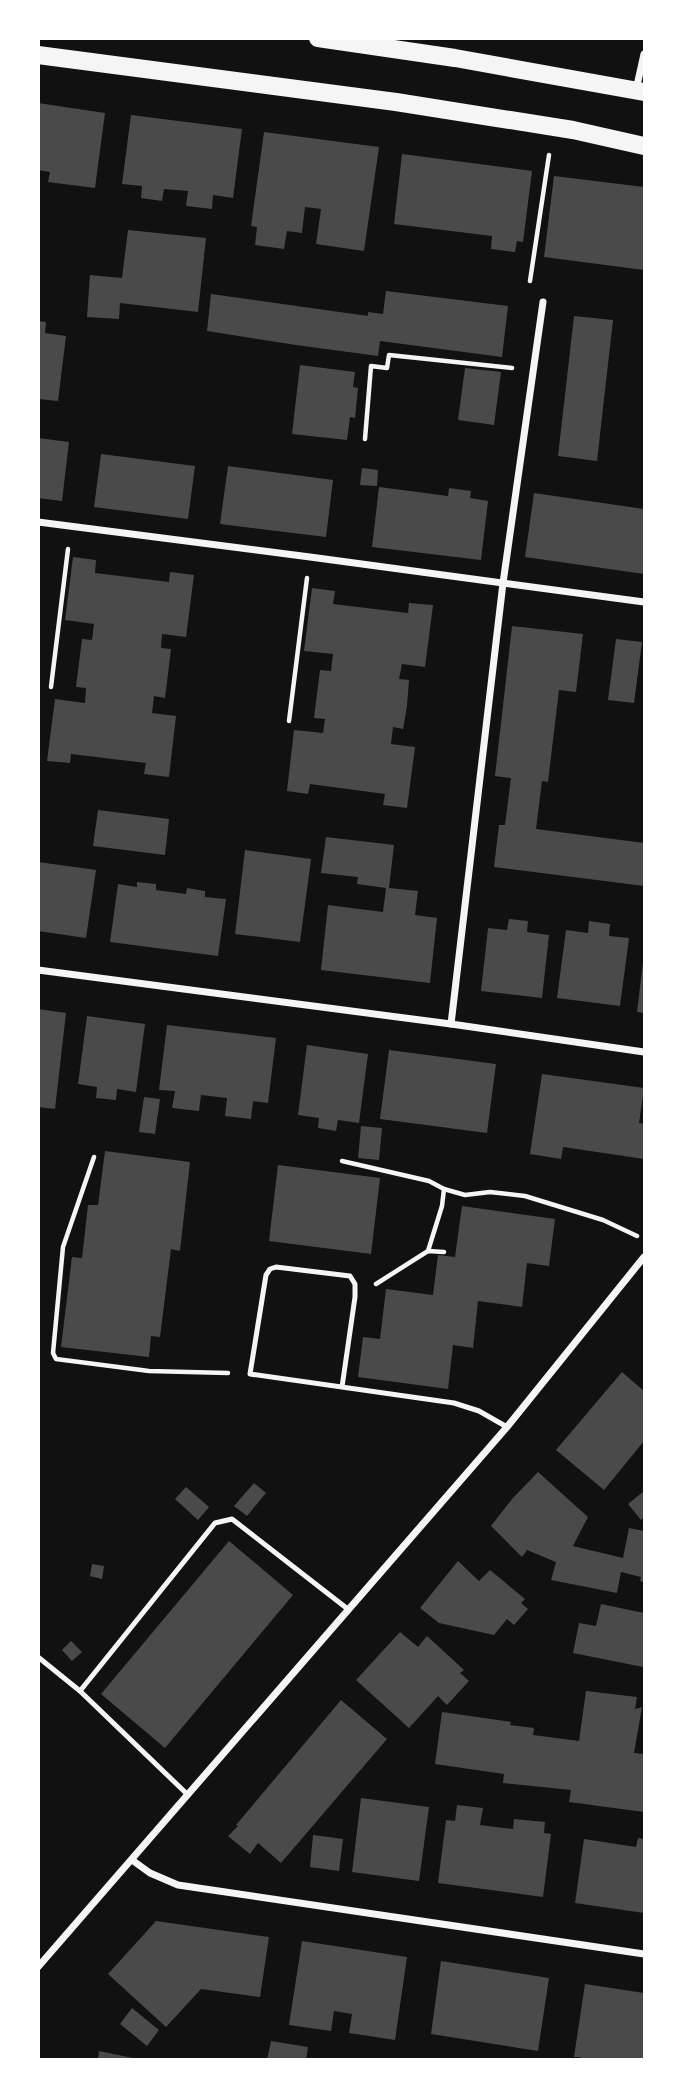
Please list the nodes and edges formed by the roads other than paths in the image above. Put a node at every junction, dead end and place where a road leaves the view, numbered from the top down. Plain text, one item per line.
1 (318, 38) edge
2 (340, 40) edge
3 (645, 54) edge
4 (38, 55) edge
5 (640, 91) edge
6 (645, 146) edge
7 (543, 302) road end
8 (38, 523) edge
9 (503, 583) junction
10 (645, 603) edge
11 (38, 970) edge
12 (451, 1024) junction
13 (645, 1052) edge
14 (645, 1257) edge
15 (342, 1387) junction
16 (507, 1427) junction
17 (349, 1610) junction
18 (38, 1657) edge
19 (80, 1692) junction
20 (188, 1795) junction
21 (132, 1860) junction
22 (645, 1954) edge
23 (38, 1967) edge

1 - 2 main road
2 - 5 main road
3 - 5 street
4 - 6 main road
7 - 9 street
8 - 9 street
9 - 10 street
9 - 12 street
11 - 12 street
12 - 13 street
14 - 16 street
15 - 15 lane
15 - 16 lane
16 - 17 street
17 - 19 lane
17 - 20 street
18 - 19 lane
19 - 20 lane
20 - 21 street
21 - 22 street
21 - 23 street

